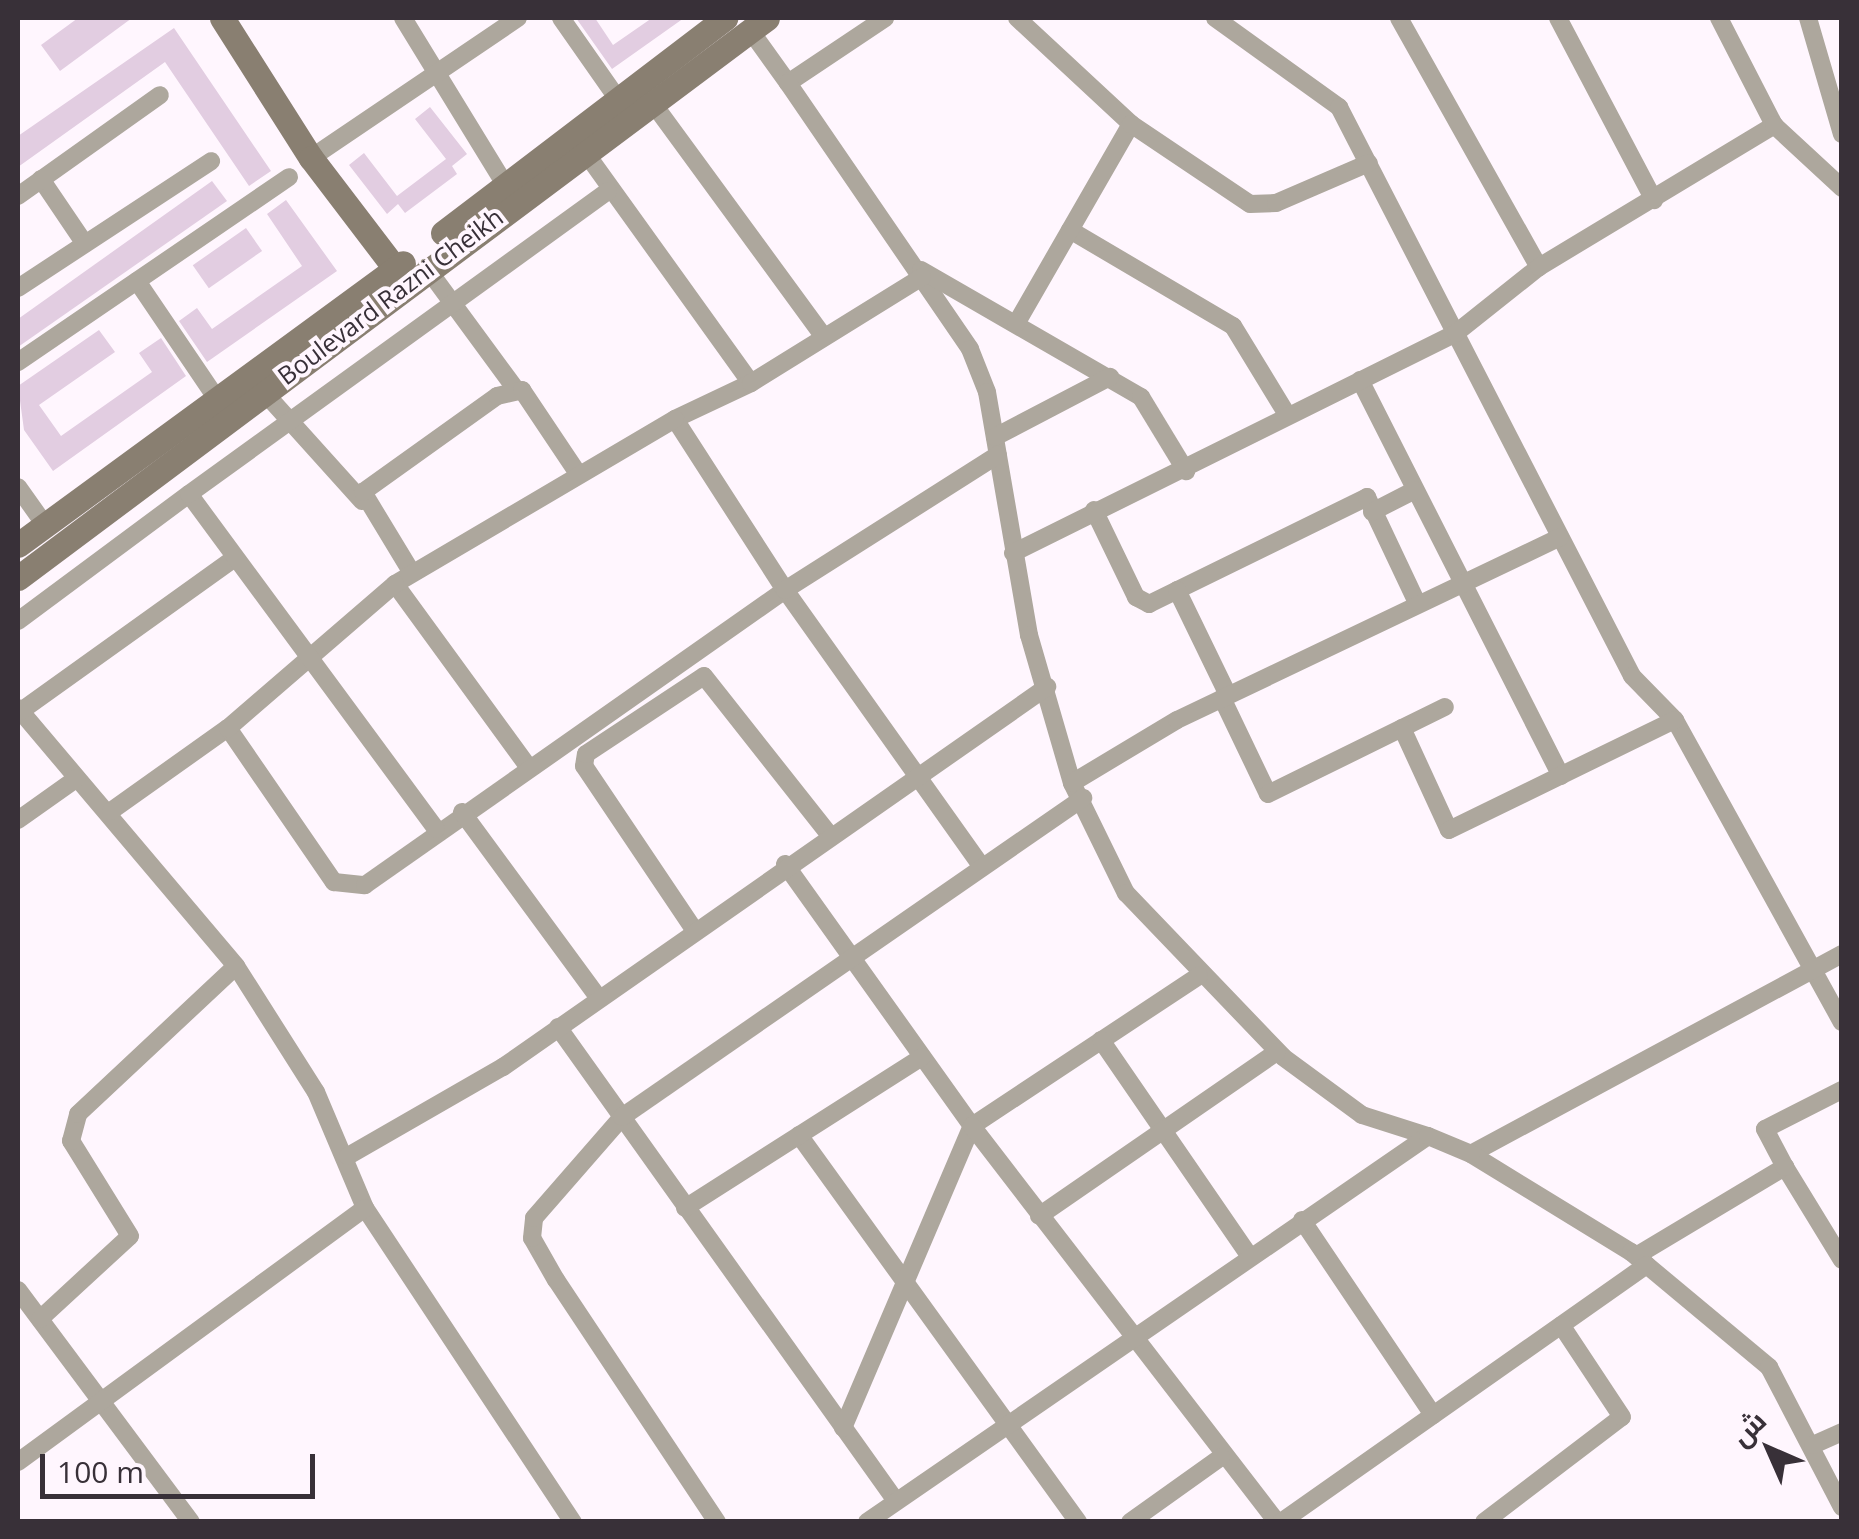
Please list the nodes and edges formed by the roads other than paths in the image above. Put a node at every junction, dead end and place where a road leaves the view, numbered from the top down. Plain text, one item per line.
1 (222, 18) edge
2 (403, 18) edge
3 (518, 18) edge
4 (561, 18) edge
5 (725, 18) edge
6 (885, 18) edge
7 (1018, 18) edge
8 (1215, 18) edge
9 (1399, 18) edge
10 (1558, 18) edge
11 (1719, 18) edge
12 (1808, 18) edge
13 (758, 24) edge
14 (436, 74) junction
15 (788, 83) junction
16 (160, 95) dead end
17 (617, 98) junction
18 (652, 102) junction
19 (1131, 124) junction
20 (1774, 126) junction
21 (1842, 134) edge
22 (584, 152) junction
23 (310, 158) junction
24 (211, 160) dead end
25 (1369, 164) junction
26 (289, 177) dead end
27 (41, 180) junction
28 (504, 183) junction
29 (1842, 188) edge
30 (608, 192) junction
31 (18, 196) edge
32 (1654, 200) junction
33 (1070, 230) junction
34 (85, 244) junction
35 (1539, 267) junction
36 (410, 272) junction
37 (919, 272) junction
38 (137, 281) junction
39 (18, 288) edge
40 (448, 301) junction
41 (1016, 324) junction
42 (1456, 333) junction
43 (824, 337) junction
44 (18, 362) edge
45 (1110, 377) junction
46 (1360, 380) junction
47 (751, 383) junction
48 (514, 388) junction
49 (262, 392) junction
50 (217, 400) junction
51 (1288, 416) junction
52 (286, 417) junction
53 (674, 419) junction
54 (996, 446) junction
55 (1186, 472) junction
56 (579, 475) junction
57 (18, 487) edge
58 (1415, 490) junction
59 (189, 494) junction
60 (362, 501) junction
61 (1094, 510) junction
62 (1372, 512) junction
63 (45, 525) junction
64 (1560, 537) junction
65 (18, 545) edge
66 (1013, 553) junction
67 (235, 558) junction
68 (412, 573) junction
69 (18, 578) edge
70 (1461, 581) junction
71 (395, 584) junction
72 (785, 590) junction
73 (1177, 590) junction
74 (1417, 602) junction
75 (18, 622) edge
76 (304, 658) junction
77 (1047, 687) junction
78 (1225, 696) junction
79 (1445, 707) dead end
80 (19, 710) edge
81 (1675, 720) junction
82 (228, 728) junction
83 (1402, 728) junction
84 (529, 768) junction
85 (916, 775) junction
86 (1560, 776) junction
87 (77, 778) junction
88 (1078, 791) junction
89 (111, 811) junction
90 (462, 812) junction
91 (18, 820) edge
92 (436, 829) junction
93 (827, 832) junction
94 (785, 864) junction
95 (982, 867) junction
96 (693, 928) junction
97 (1842, 954) edge
98 (852, 958) junction
99 (236, 966) junction
100 (1810, 970) junction
101 (1199, 976) junction
102 (596, 996) junction
103 (1842, 1022) edge
104 (558, 1027) junction
105 (1101, 1040) junction
106 (1276, 1052) junction
107 (922, 1057) junction
108 (1842, 1090) edge
109 (622, 1117) junction
110 (972, 1126) junction
111 (1163, 1130) junction
112 (799, 1134) junction
113 (1428, 1136) junction
114 (1471, 1154) junction
115 (348, 1156) junction
116 (1785, 1167) junction
117 (365, 1208) junction
118 (685, 1208) junction
119 (1039, 1216) junction
120 (1302, 1220) junction
121 (1250, 1257) junction
122 (1841, 1259) edge
123 (1642, 1260) junction
124 (903, 1280) junction
125 (18, 1290) edge
126 (40, 1319) junction
127 (1561, 1326) junction
128 (1132, 1341) junction
129 (102, 1403) junction
130 (1433, 1415) junction
131 (1006, 1426) junction
132 (843, 1428) junction
133 (1842, 1432) edge
134 (1813, 1445) junction
135 (1221, 1457) junction
136 (19, 1458) edge
137 (896, 1502) junction
138 (1842, 1507) edge
139 (1486, 1521) edge
140 (192, 1522) edge
141 (573, 1522) edge
142 (717, 1522) edge
143 (868, 1522) edge
144 (1078, 1522) edge
145 (1130, 1522) edge
146 (1279, 1522) edge

1 - 23 main road
2 - 14 street
3 - 14 street
4 - 17 street
5 - 17 main road, Boulevard Razni Cheikh
6 - 15 street
7 - 19 street
8 - 25 street
9 - 35 street
10 - 32 street
11 - 20 street
12 - 21 street
13 - 15 street
13 - 18 main road, Boulevard Razni Cheikh
14 - 23 street
14 - 28 street
15 - 37 street
16 - 27 street
17 - 28 main road, Boulevard Razni Cheikh
18 - 22 main road, Boulevard Razni Cheikh
18 - 43 street
19 - 25 street
19 - 33 street
20 - 29 street
20 - 32 street
22 - 30 street
22 - 36 main road, Boulevard Razni Cheikh
23 - 36 main road
24 - 34 street
25 - 42 street
26 - 38 street
27 - 31 street
27 - 34 street
28 - 36 main road, Boulevard Razni Cheikh
30 - 40 street
30 - 47 street
32 - 35 street
33 - 41 street
33 - 51 street
34 - 39 street
35 - 42 street
36 - 40 street
36 - 49 main road, Boulevard Razni Cheikh
36 - 50 main road, Boulevard Razni Cheikh
37 - 41 street
37 - 43 street
37 - 54 street
38 - 44 street
38 - 50 street
40 - 48 street
40 - 52 street
41 - 45 street
42 - 46 street
42 - 64 street
43 - 47 street
45 - 54 street
45 - 55 street
46 - 51 street
46 - 58 street
47 - 53 street
48 - 56 street
48 - 60 street
49 - 52 street
49 - 69 main road, Boulevard Razni Cheikh
50 - 63 main road, Boulevard Razni Cheikh
51 - 55 street
52 - 59 street
52 - 60 street
53 - 56 street
53 - 72 street
54 - 66 street
54 - 72 street
55 - 61 street
56 - 68 street
57 - 63 street
58 - 62 street
58 - 70 street
59 - 67 street
59 - 75 street
60 - 68 street
61 - 66 street
61 - 73 street
62 - 73 street
62 - 74 street
63 - 65 main road, Boulevard Razni Cheikh
64 - 70 street
64 - 81 street
66 - 77 street
67 - 76 street
67 - 80 street
68 - 71 street
70 - 74 street
70 - 86 street
71 - 76 street
71 - 84 street
72 - 84 street
72 - 85 street
73 - 78 street
74 - 78 street
76 - 82 street
76 - 92 street
77 - 85 street
77 - 88 street
78 - 83 street
78 - 88 street
79 - 83 street
80 - 87 street
81 - 86 street
81 - 100 street
82 - 89 street
82 - 92 street
83 - 86 street
84 - 90 street
85 - 93 street
85 - 95 street
87 - 89 street
87 - 91 street
88 - 95 street
88 - 101 street
89 - 99 street
90 - 92 street
90 - 102 street
93 - 94 street
93 - 96 street
94 - 96 street
94 - 98 street
95 - 98 street
96 - 102 street
97 - 100 street
98 - 107 street
98 - 109 street
99 - 115 street
99 - 126 street
100 - 103 street
100 - 114 street
101 - 105 street
101 - 106 street
102 - 104 street
104 - 109 street
104 - 115 street
105 - 110 street
105 - 111 street
106 - 111 street
106 - 113 street
107 - 110 street
107 - 112 street
108 - 116 street
109 - 118 street
109 - 142 street
110 - 119 street
110 - 124 street
111 - 119 street
111 - 121 street
112 - 118 street
112 - 124 street
113 - 114 street
113 - 120 street
114 - 123 street
115 - 117 street
116 - 122 street
116 - 123 street
117 - 129 street
117 - 141 street
118 - 132 street
119 - 128 street
120 - 121 street
120 - 130 street
121 - 128 street
123 - 127 street
123 - 134 street
124 - 131 street
124 - 132 street
125 - 126 street
126 - 129 street
127 - 130 street
127 - 139 street
128 - 131 street
128 - 135 street
129 - 136 street
129 - 140 street
130 - 146 street
131 - 137 street
131 - 144 street
132 - 137 street
133 - 134 street
134 - 138 street
135 - 145 street
135 - 146 street
137 - 143 street

